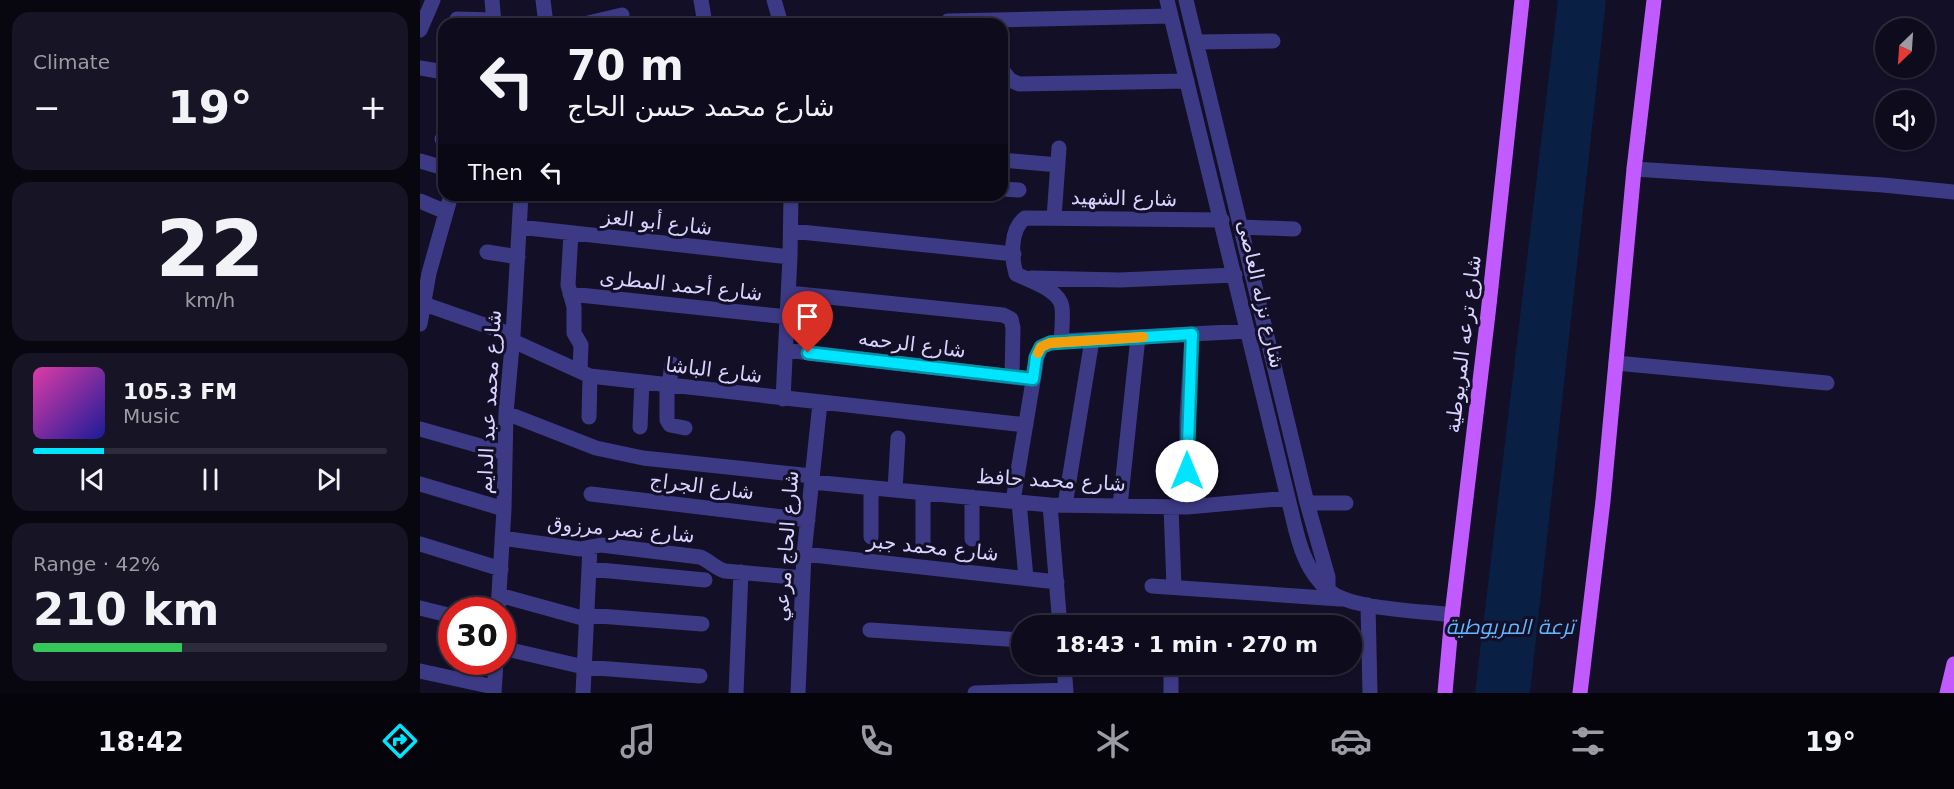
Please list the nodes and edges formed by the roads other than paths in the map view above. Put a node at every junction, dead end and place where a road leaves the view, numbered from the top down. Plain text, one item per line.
1 (492, 0) edge
2 (543, 0) edge
3 (701, 0) edge
4 (774, 0) edge
5 (1167, 0) edge
6 (1186, 0) edge
7 (1522, 0) edge
8 (1654, 0) edge
9 (430, 1) edge
10 (622, 15) dead end
11 (1171, 16) junction
12 (494, 18) edge
13 (545, 18) edge
14 (609, 18) edge
15 (704, 18) edge
16 (779, 18) edge
17 (1008, 20) edge
18 (420, 30) edge
19 (1273, 41) dead end
20 (1196, 42) junction
21 (420, 68) edge
22 (438, 71) dead end
23 (1008, 78) edge
24 (1187, 81) junction
25 (1059, 148) dead end
26 (420, 161) edge
27 (1008, 161) edge
28 (1058, 165) junction
29 (438, 166) edge
30 (1634, 169) junction
31 (1008, 189) edge
32 (1019, 190) dead end
33 (1954, 192) edge
34 (420, 201) edge
35 (449, 201) edge
36 (521, 201) edge
37 (791, 201) edge
38 (446, 212) junction
39 (1054, 218) junction
40 (1222, 220) junction
41 (519, 227) junction
42 (1294, 229) dead end
43 (791, 231) junction
44 (571, 233) junction
45 (1242, 235) junction
46 (1228, 244) junction
47 (487, 252) dead end
48 (1014, 254) junction
49 (518, 257) junction
50 (790, 257) junction
51 (1235, 275) junction
52 (1024, 278) junction
53 (424, 279) edge
54 (789, 293) junction
55 (570, 294) junction
56 (422, 314) edge
57 (788, 317) junction
58 (1248, 331) junction
59 (1192, 334) junction
60 (1138, 337) junction
61 (513, 338) junction
62 (1092, 339) junction
63 (1061, 341) junction
64 (786, 350) junction
65 (1616, 363) junction
66 (672, 364) dead end
67 (585, 373) junction
68 (1012, 376) junction
69 (1033, 379) junction
70 (642, 382) junction
71 (1827, 383) dead end
72 (668, 385) junction
73 (783, 399) junction
74 (820, 403) junction
75 (506, 413) junction
76 (589, 417) dead end
77 (1026, 425) junction
78 (640, 427) dead end
79 (685, 428) dead end
80 (1290, 428) junction
81 (420, 429) edge
82 (1272, 430) junction
83 (898, 438) dead end
84 (505, 453) junction
85 (812, 479) junction
86 (420, 484) edge
87 (872, 488) junction
88 (895, 490) junction
89 (923, 493) junction
90 (591, 494) dead end
91 (972, 497) junction
92 (1288, 498) junction
93 (1016, 502) junction
94 (1307, 503) junction
95 (1346, 503) dead end
96 (1057, 505) junction
97 (1120, 506) junction
98 (1171, 507) junction
99 (1188, 507) junction
100 (504, 509) junction
101 (808, 520) junction
102 (871, 537) dead end
103 (502, 538) junction
104 (972, 539) dead end
105 (923, 543) dead end
106 (420, 544) edge
107 (590, 547) junction
108 (804, 554) junction
109 (501, 569) junction
110 (589, 569) junction
111 (741, 572) junction
112 (1026, 578) junction
113 (803, 579) junction
114 (705, 580) dead end
115 (1057, 582) junction
116 (1152, 586) dead end
117 (1173, 587) junction
118 (1328, 590) junction
119 (499, 597) edge
120 (1344, 599) junction
121 (1368, 605) junction
122 (516, 606) edge
123 (420, 608) edge
124 (438, 612) edge
125 (1059, 615) edge
126 (1452, 615) junction
127 (586, 617) junction
128 (702, 624) dead end
129 (870, 630) dead end
130 (1011, 639) edge
131 (516, 651) edge
132 (1954, 664) edge
133 (584, 667) junction
134 (420, 671) edge
135 (495, 675) edge
136 (1065, 675) edge
137 (1171, 675) edge
138 (700, 676) dead end
139 (494, 690) edge
140 (1066, 692) edge
141 (583, 693) edge
142 (736, 693) edge
143 (798, 693) edge
144 (975, 693) edge
145 (1171, 693) edge
146 (1370, 693) edge
147 (1445, 693) edge
148 (1580, 693) edge
149 (1947, 693) edge

1 - 12 street
2 - 13 street
3 - 15 street
4 - 16 street
5 - 11 street, شارع نزله العاصى
6 - 20 street, شارع نزله العاصى
7 - 126 main road, شارع ترعه المريوطية
8 - 30 main road
9 - 18 street
10 - 14 street
11 - 17 street
11 - 24 street, شارع نزله العاصى
19 - 20 street
20 - 45 street, شارع نزله العاصى
21 - 22 street
23 - 24 street
24 - 40 street, شارع نزله العاصى
25 - 28 street
26 - 29 street
27 - 28 street
28 - 39 street
30 - 33 street
30 - 65 main road
31 - 32 street
34 - 38 street
35 - 38 street
36 - 41 street, شارع محمد عبد الدايم
37 - 43 street
38 - 53 street
39 - 40 street, شارع الشهيد
39 - 48 street, شارع الشهيد
40 - 46 street, شارع نزله العاصى
41 - 44 street, شارع أبو العز
41 - 49 street, شارع محمد عبد الدايم
42 - 45 street
43 - 48 street
43 - 50 street
44 - 50 street, شارع أبو العز
44 - 55 street
45 - 46 street
45 - 80 street, شارع نزله العاصى
46 - 51 street, شارع نزله العاصى
47 - 49 street
48 - 52 street
49 - 61 street, شارع محمد عبد الدايم
50 - 54 street
51 - 52 street
51 - 58 street, شارع نزله العاصى
52 - 63 street
53 - 56 street
54 - 57 street
54 - 68 street
55 - 57 street, شارع أحمد المطرى
55 - 67 street
56 - 61 street, شارع الباشا
57 - 64 street
58 - 59 street
58 - 82 street, شارع نزله العاصى
59 - 60 street
59 - 99 street
60 - 62 street
60 - 97 street
61 - 67 street, شارع الباشا
61 - 75 street, شارع محمد عبد الدايم
62 - 63 street
62 - 96 street
63 - 69 street
64 - 68 street, شارع الرحمه
64 - 73 street
65 - 71 street
65 - 148 main road
66 - 72 street
67 - 70 street, شارع الباشا
67 - 76 street
68 - 69 street, شارع الرحمه
69 - 77 street
70 - 72 street, شارع الباشا
70 - 78 street
72 - 73 street, شارع الباشا
72 - 79 street
73 - 74 street, شارع الباشا
74 - 77 street, شارع الباشا
74 - 85 street, شارع الحاج مرعي
75 - 84 street, شارع محمد عبد الدايم
75 - 85 street, شارع محمد حافظ
77 - 93 street
80 - 82 street
80 - 94 street, شارع نزله العاصى
81 - 84 street
82 - 92 street, شارع نزله العاصى
83 - 88 street
84 - 100 street, شارع محمد عبد الدايم
85 - 87 street, شارع محمد حافظ
85 - 101 street, شارع الحاج مرعي
86 - 100 street
87 - 88 street, شارع محمد حافظ
87 - 102 street
88 - 89 street, شارع محمد حافظ
89 - 91 street, شارع محمد حافظ
89 - 105 street
90 - 101 street, شارع الجراج
91 - 93 street, شارع محمد حافظ
91 - 104 street
92 - 99 street, شارع محمد حافظ
92 - 118 street, شارع نزله العاصى
93 - 96 street, شارع محمد حافظ
93 - 112 street
94 - 95 street
94 - 118 street, شارع نزله العاصى
96 - 97 street, شارع محمد حافظ
96 - 115 street
97 - 98 street, شارع محمد حافظ
98 - 99 street, شارع محمد حافظ
98 - 117 street
100 - 103 street, شارع محمد عبد الدايم
101 - 108 street, شارع الحاج مرعي
103 - 107 street, شارع نصر مرزوق
103 - 109 street, شارع محمد عبد الدايم
106 - 109 street
107 - 110 street
107 - 111 street, شارع نصر مرزوق
108 - 112 street, شارع محمد جبر
108 - 113 street, شارع الحاج مرعي
109 - 119 street, شارع محمد عبد الدايم
110 - 114 street
110 - 127 street
111 - 113 street, شارع نصر مرزوق
111 - 142 street
112 - 115 street, شارع محمد جبر
113 - 143 street, شارع الحاج مرعي
115 - 125 street
116 - 117 street
117 - 120 street
118 - 120 street, شارع نزله العاصى
120 - 121 street, شارع نزله العاصى
121 - 126 street, شارع نزله العاصى
121 - 146 street
122 - 127 street
123 - 124 street
126 - 147 main road, شارع ترعه المريوطية
127 - 128 street
127 - 133 street
129 - 130 street
131 - 133 street
132 - 149 main road
133 - 138 street
133 - 141 street
134 - 139 street
135 - 139 street
136 - 140 street
137 - 145 street
140 - 144 street

